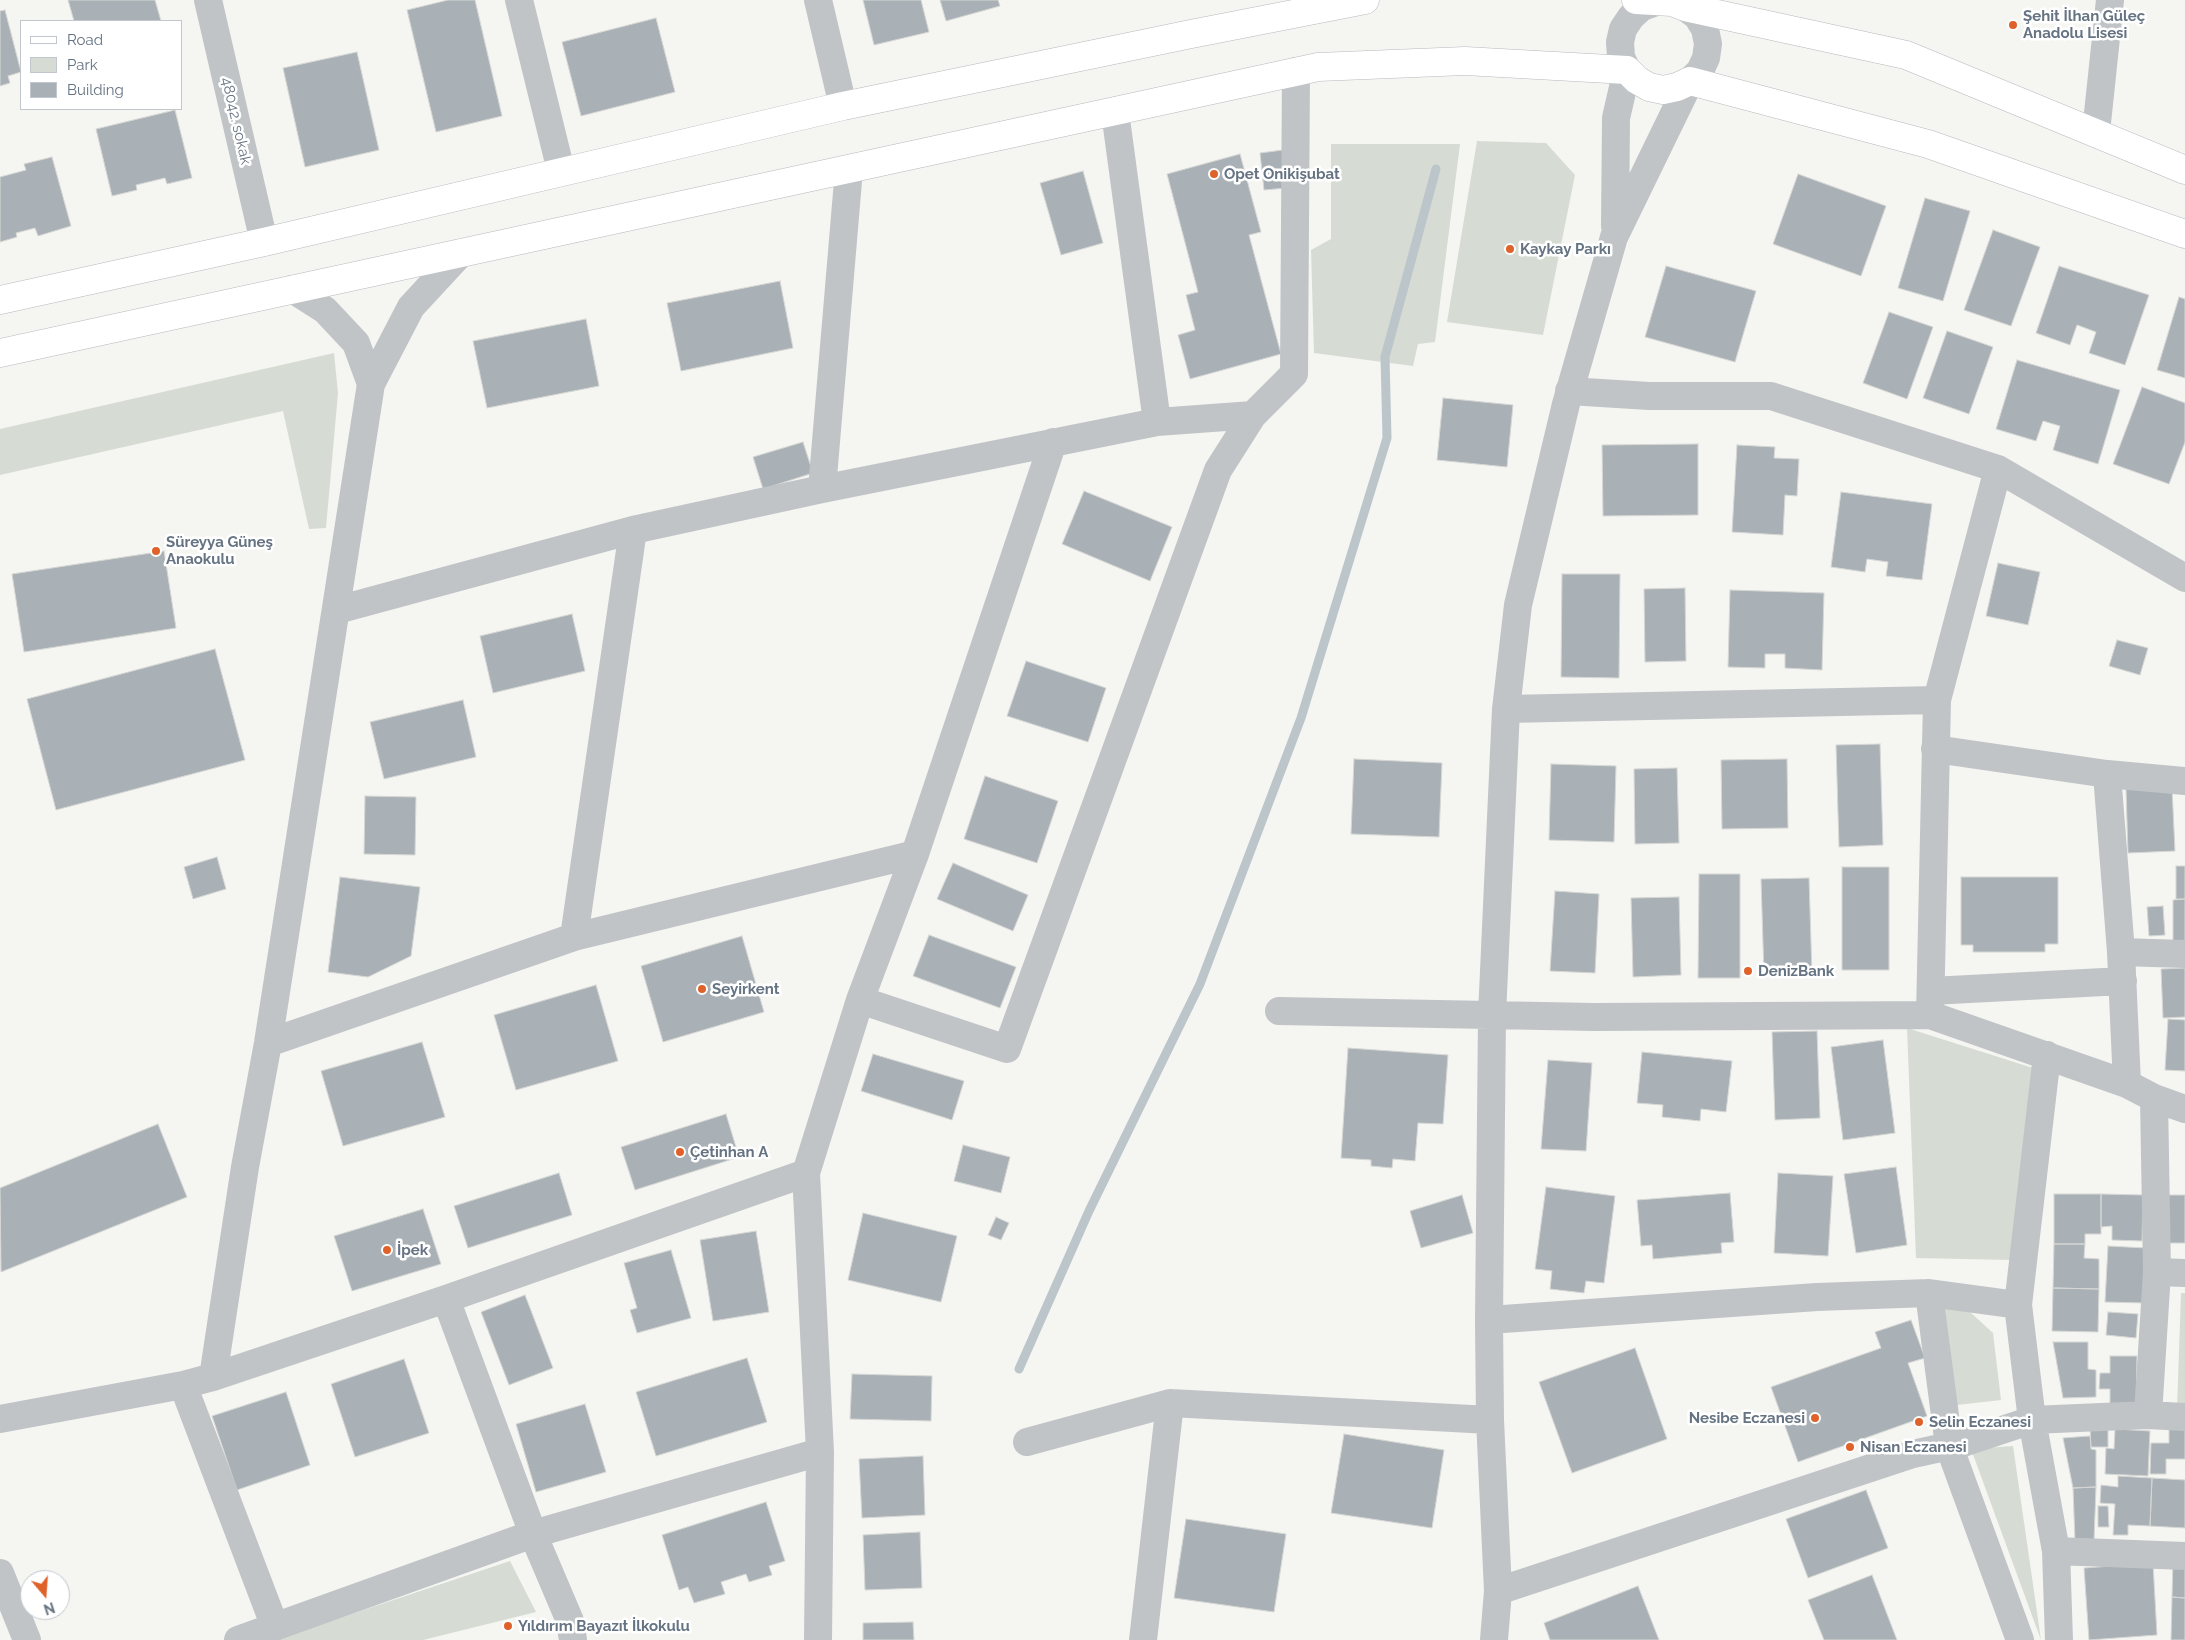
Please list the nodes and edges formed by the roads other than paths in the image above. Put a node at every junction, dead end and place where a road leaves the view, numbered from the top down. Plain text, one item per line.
1 (208, 0) edge
2 (519, 0) edge
3 (818, 0) edge
4 (1366, 0) edge
5 (2110, 0) edge
6 (1646, 1) edge
7 (1686, 7) junction
8 (1627, 70) junction
9 (1296, 71) junction
10 (1690, 81) junction
11 (843, 106) junction
12 (1115, 112) junction
13 (2096, 132) junction
14 (850, 169) junction
15 (2185, 170) edge
16 (561, 171) junction
17 (2185, 234) edge
18 (1614, 237) junction
19 (264, 242) junction
20 (461, 253) junction
21 (292, 289) junction
22 (0, 300) edge
23 (0, 353) edge
24 (371, 384) junction
25 (1569, 392) junction
26 (1253, 415) junction
27 (1157, 422) junction
28 (1053, 442) junction
29 (1998, 469) junction
30 (822, 489) junction
31 (633, 530) junction
32 (2185, 578) edge
33 (337, 610) junction
34 (1937, 700) junction
35 (1506, 709) junction
36 (1936, 749) junction
37 (2107, 774) junction
38 (2185, 781) edge
39 (915, 854) junction
40 (574, 937) junction
41 (2121, 952) junction
42 (2185, 954) edge
43 (2123, 982) junction
44 (860, 1000) junction
45 (1930, 1003) junction
46 (1279, 1011) dead end
47 (1492, 1015) junction
48 (268, 1043) junction
49 (2047, 1055) junction
50 (2127, 1084) junction
51 (2154, 1098) junction
52 (2185, 1108) edge
53 (806, 1173) junction
54 (2157, 1272) junction
55 (2185, 1273) edge
56 (1929, 1293) junction
57 (446, 1299) junction
58 (2018, 1305) junction
59 (1489, 1320) junction
60 (212, 1377) junction
61 (183, 1385) junction
62 (1170, 1403) junction
63 (2148, 1415) junction
64 (2185, 1417) edge
65 (0, 1419) edge
66 (1490, 1420) junction
67 (2032, 1420) junction
68 (1027, 1442) dead end
69 (1949, 1446) junction
70 (820, 1452) junction
71 (533, 1534) junction
72 (2056, 1551) junction
73 (2185, 1556) edge
74 (0, 1573) edge
75 (1498, 1591) junction
76 (275, 1627) junction
77 (27, 1640) edge
78 (238, 1640) edge
79 (572, 1640) edge
80 (818, 1640) edge
81 (1143, 1640) edge
82 (1494, 1640) edge
83 (2020, 1640) edge
84 (2059, 1640) edge

1 - 19 street, 48042. sokak
2 - 16 street
3 - 11 street
4 - 11 main road
5 - 13 street
6 - 7 main road
6 - 8 street
7 - 10 street
7 - 13 main road
8 - 9 main road
8 - 10 main road
8 - 18 street
9 - 12 main road
9 - 26 street
10 - 17 main road
10 - 18 street
11 - 16 main road
12 - 14 main road
12 - 27 street
13 - 15 main road
14 - 20 main road
14 - 30 street
16 - 19 main road
18 - 25 street
19 - 22 main road
20 - 21 main road
20 - 24 street
21 - 23 main road
21 - 24 street
24 - 33 street
25 - 29 street
25 - 35 street
26 - 27 street
26 - 44 street
27 - 28 street
28 - 30 street
28 - 39 street
29 - 32 street
29 - 34 street
30 - 31 street
31 - 33 street
31 - 40 street
33 - 48 street
34 - 35 street
34 - 36 street
35 - 47 street
36 - 37 street
36 - 45 street
37 - 38 street
37 - 41 street
39 - 40 street
39 - 44 street
40 - 48 street
41 - 42 street
41 - 43 street
43 - 45 street
43 - 50 street
44 - 53 street
45 - 47 street
45 - 49 street
46 - 47 street
47 - 59 street
48 - 60 street
49 - 50 street
49 - 58 street
50 - 51 street
51 - 52 street
51 - 54 street
53 - 57 street
53 - 70 street
54 - 55 street
54 - 63 street
56 - 58 street
56 - 59 street
56 - 69 street
57 - 60 street
57 - 71 street
58 - 67 street
59 - 66 street
60 - 61 street
61 - 65 street
61 - 76 street
62 - 66 street
62 - 68 street
62 - 81 street
63 - 64 street
63 - 67 street
66 - 75 street
67 - 69 street
67 - 72 street
69 - 75 street
69 - 83 street
70 - 71 street
70 - 80 street
71 - 76 street
71 - 79 street
72 - 73 street
72 - 84 street
74 - 77 street
75 - 82 street
76 - 78 street

